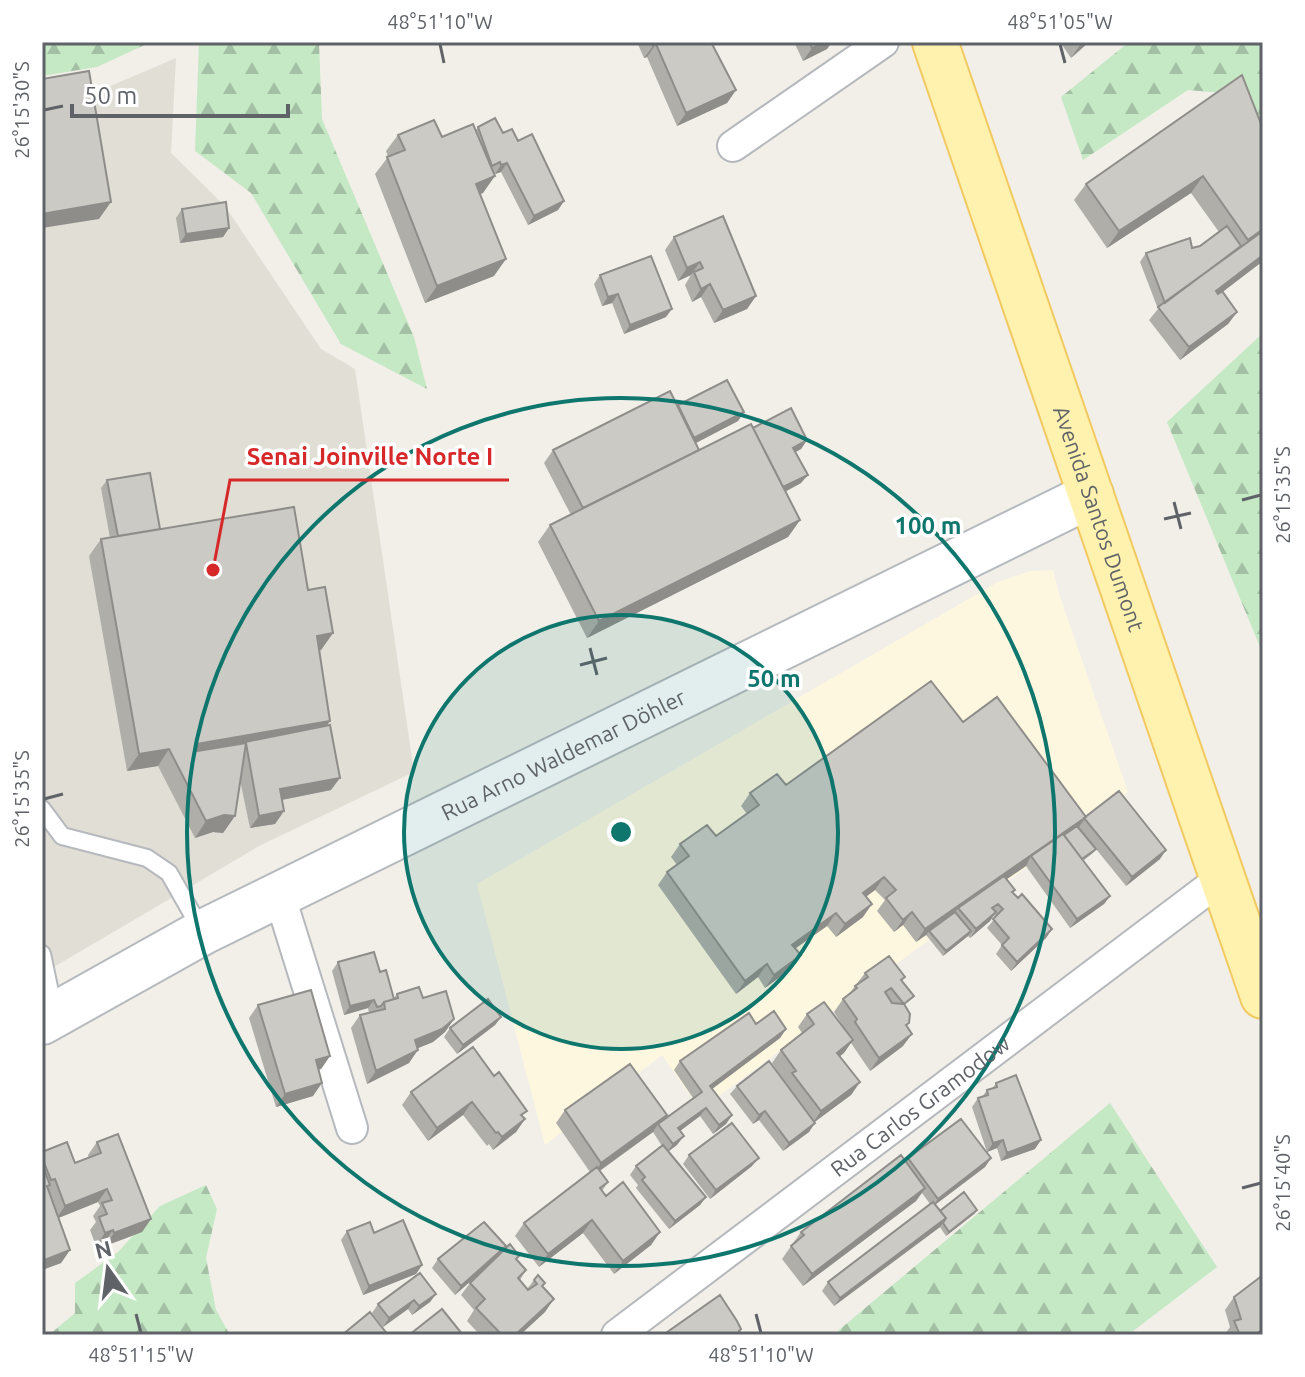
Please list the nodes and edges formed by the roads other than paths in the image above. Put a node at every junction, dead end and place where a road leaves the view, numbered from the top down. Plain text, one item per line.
1 (883, 42) edge
2 (935, 42) edge
3 (733, 146) dead end
4 (1091, 495) junction
5 (42, 809) edge
6 (1222, 878) junction
7 (279, 894) junction
8 (203, 932) junction
9 (42, 954) edge
10 (1260, 979) edge
11 (49, 1018) edge
12 (352, 1128) dead end
13 (617, 1335) edge

1 - 3 street
2 - 4 main road, Avenida Santos Dumont
4 - 6 main road, Avenida Santos Dumont
4 - 7 main road, Rua Arno Waldemar Döhler
5 - 8 lane
6 - 10 main road, Avenida Santos Dumont
6 - 13 street, Rua Carlos Gramodow
7 - 8 main road, Rua Arno Waldemar Döhler
7 - 12 street
8 - 11 main road, Rua Arno Waldemar Döhler
9 - 11 lane

